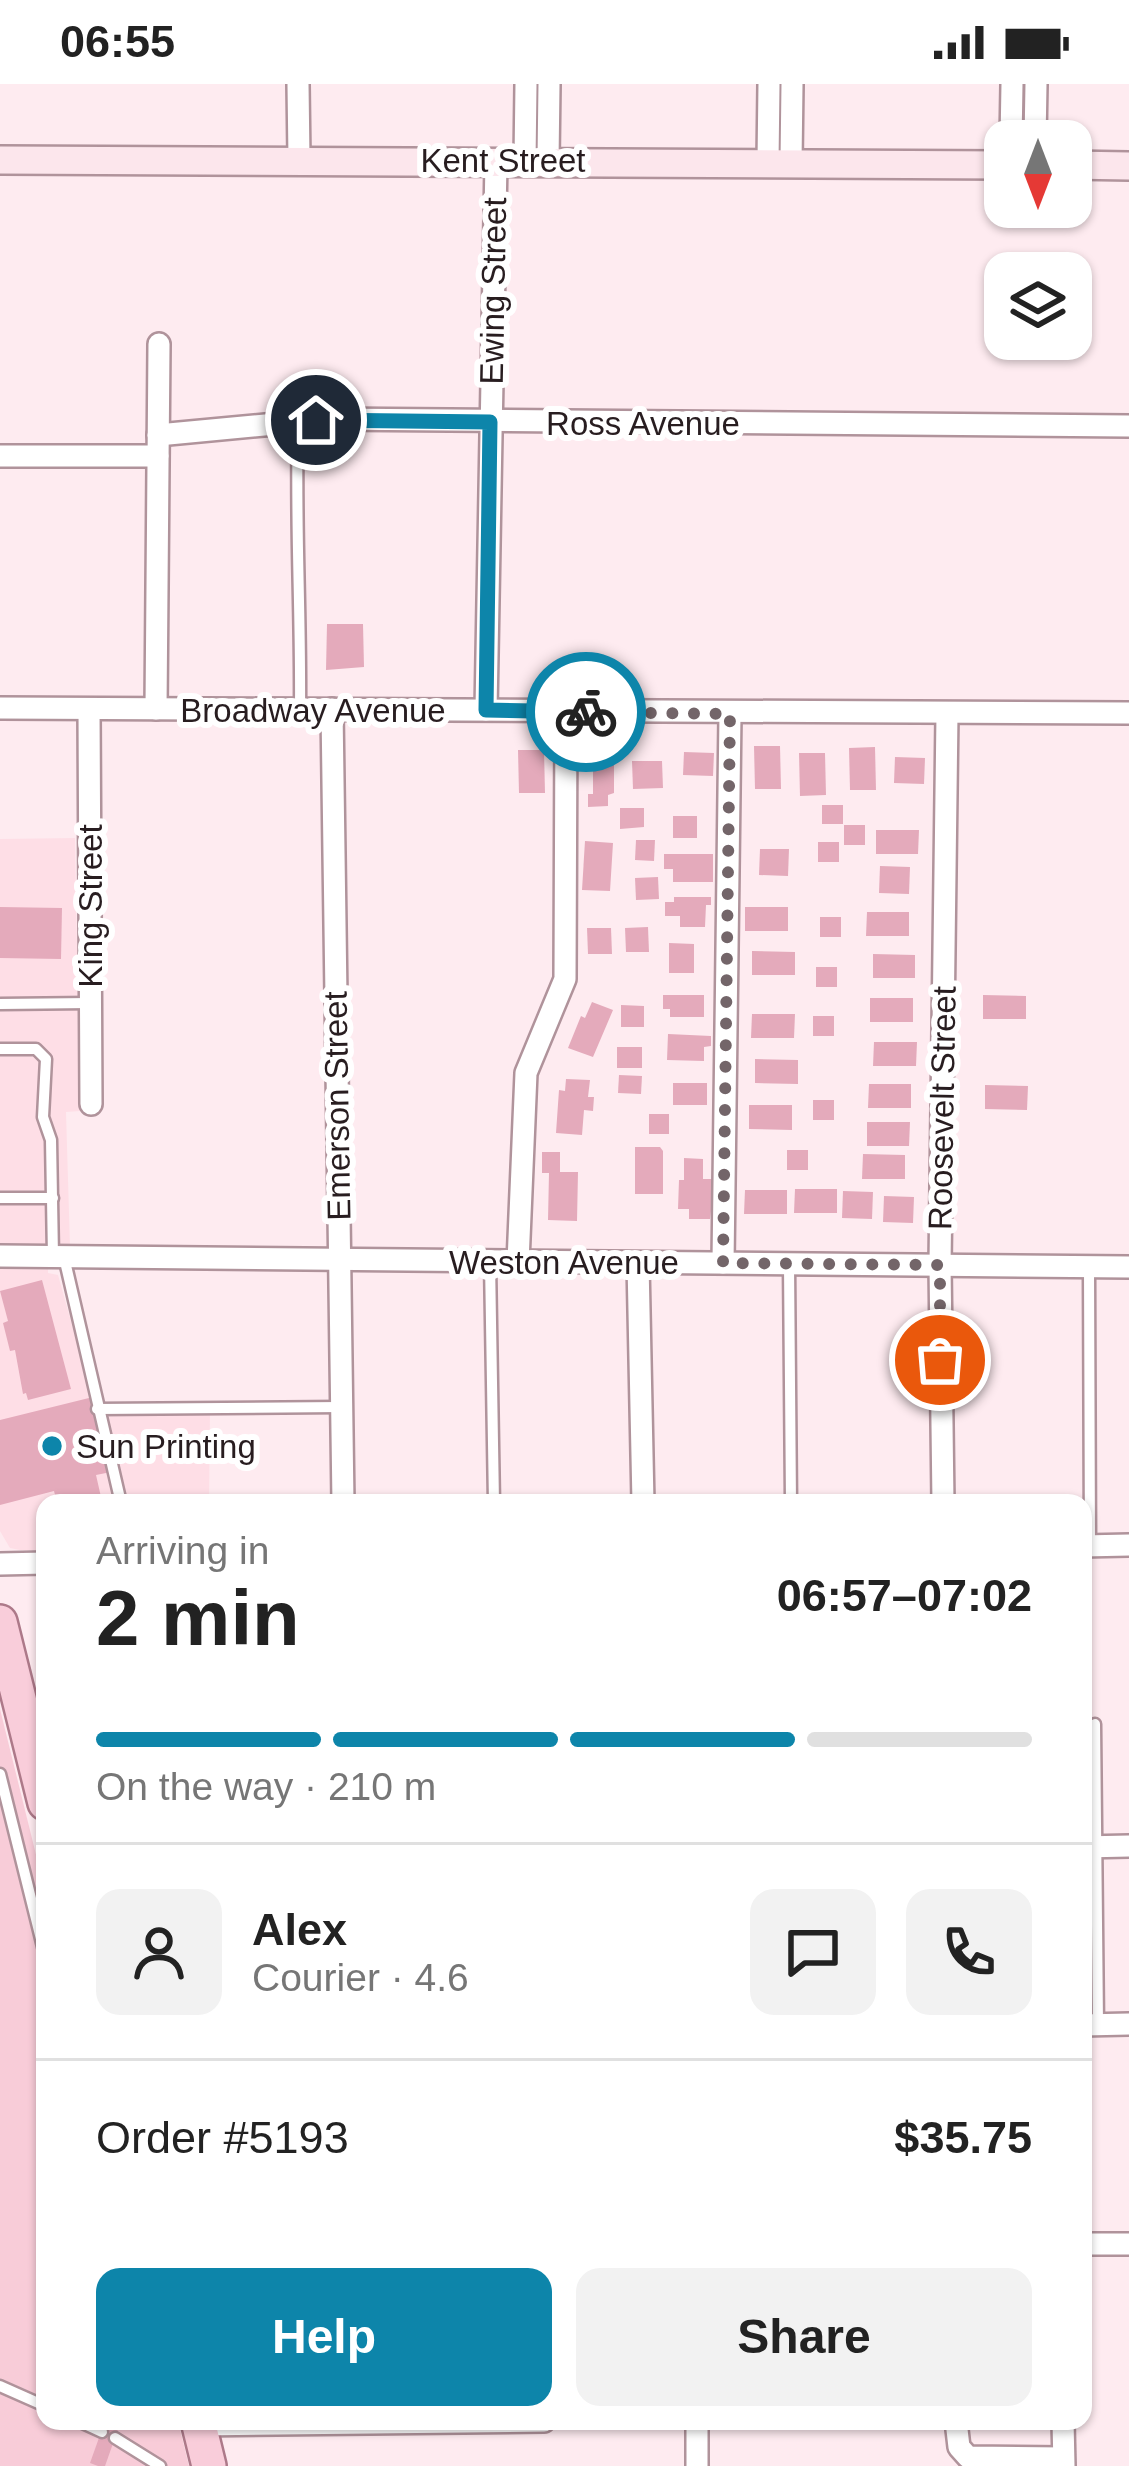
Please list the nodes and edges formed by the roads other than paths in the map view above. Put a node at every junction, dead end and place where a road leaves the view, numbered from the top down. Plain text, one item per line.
1 (298, 84) edge
2 (526, 84) edge
3 (549, 84) edge
4 (769, 84) edge
5 (792, 84) edge
6 (1012, 84) edge
7 (1036, 84) edge
8 (1011, 120) edge
9 (1035, 120) edge
10 (299, 159) junction
11 (0, 160) edge
12 (496, 160) junction
13 (537, 160) junction
14 (780, 162) junction
15 (984, 165) edge
16 (1092, 166) edge
17 (1129, 166) edge
18 (159, 344) dead end
19 (298, 422) junction
20 (490, 422) junction
21 (1129, 426) edge
22 (158, 446) junction
23 (0, 456) edge
24 (0, 708) edge
25 (89, 709) junction
26 (156, 709) junction
27 (300, 710) junction
28 (332, 710) junction
29 (486, 710) junction
30 (566, 711) junction
31 (1129, 713) edge
32 (730, 714) junction
33 (947, 714) junction
34 (90, 1003) junction
35 (0, 1004) edge
36 (0, 1049) edge
37 (91, 1104) dead end
38 (0, 1198) edge
39 (53, 1198) junction
40 (0, 1256) edge
41 (59, 1257) junction
42 (338, 1260) junction
43 (490, 1262) junction
44 (518, 1262) junction
45 (638, 1263) junction
46 (723, 1263) junction
47 (789, 1264) junction
48 (940, 1265) junction
49 (1089, 1266) junction
50 (1129, 1267) edge
51 (341, 1407) junction
52 (97, 1408) junction
53 (119, 1494) edge
54 (343, 1494) edge
55 (494, 1494) edge
56 (643, 1494) edge
57 (790, 1494) edge
58 (943, 1494) edge
59 (1087, 1494) edge
60 (1129, 1545) edge
61 (1092, 1546) edge
62 (36, 1562) edge
63 (0, 1564) edge
64 (0, 1622) edge
65 (1095, 1724) dead end
66 (36, 1767) edge
67 (0, 1774) edge
68 (1092, 1798) edge
69 (1129, 1846) edge
70 (1092, 1847) edge
71 (36, 1919) edge
72 (1129, 2024) edge
73 (1092, 2025) edge
74 (1092, 2244) edge
75 (1129, 2244) edge
76 (0, 2386) edge
77 (36, 2402) edge
78 (98, 2430) edge
79 (201, 2430) edge
80 (697, 2430) edge
81 (957, 2430) edge
82 (1063, 2430) edge
83 (102, 2432) dead end
84 (115, 2438) dead end
85 (1064, 2462) edge
86 (160, 2466) edge
87 (209, 2466) edge
88 (697, 2466) edge

1 - 10 street
2 - 13 street
3 - 13 street
4 - 14 street
5 - 14 street
6 - 8 street
7 - 9 street
10 - 11 street, Kent Street
10 - 12 street, Kent Street
12 - 13 street, Kent Street
12 - 20 street, Ewing Street
13 - 14 street, Kent Street
14 - 15 street, Kent Street
16 - 17 street
18 - 22 street
19 - 20 street, Ross Avenue
19 - 22 street, Ross Avenue
19 - 27 lane
20 - 21 street, Ross Avenue
20 - 29 street, Ewing Street
22 - 23 street, Ross Avenue
22 - 26 street
24 - 25 street, Broadway Avenue
25 - 26 street, Broadway Avenue
25 - 34 street, King Street
26 - 27 street, Broadway Avenue
27 - 28 street, Broadway Avenue
28 - 29 street, Broadway Avenue
28 - 42 street, Emerson Street
29 - 30 street, Broadway Avenue
30 - 32 street, Broadway Avenue
30 - 44 street
31 - 33 street, Broadway Avenue
32 - 33 street, Broadway Avenue
32 - 46 street
33 - 48 street, Roosevelt Street
34 - 35 lane
34 - 37 street, King Street
36 - 39 lane
38 - 39 lane
39 - 41 lane
40 - 41 street, Weston Avenue
41 - 42 street, Weston Avenue
41 - 52 lane
42 - 43 street, Weston Avenue
42 - 51 street, Emerson Street
43 - 44 street, Weston Avenue
43 - 55 lane
44 - 45 street, Weston Avenue
45 - 46 street, Weston Avenue
45 - 56 street
46 - 47 street, Weston Avenue
47 - 48 street, Weston Avenue
47 - 57 lane
48 - 49 street, Weston Avenue
48 - 58 street, Roosevelt Street
49 - 50 street, Weston Avenue
49 - 59 lane
51 - 52 lane
51 - 54 street, Emerson Street
52 - 53 lane
60 - 61 street
62 - 63 street
64 - 66 main road
65 - 68 lane
67 - 71 lane
69 - 70 street
72 - 73 street
74 - 75 street
76 - 77 lane
78 - 83 lane
79 - 87 main road
80 - 88 street
81 - 85 street
82 - 85 street
84 - 86 lane

